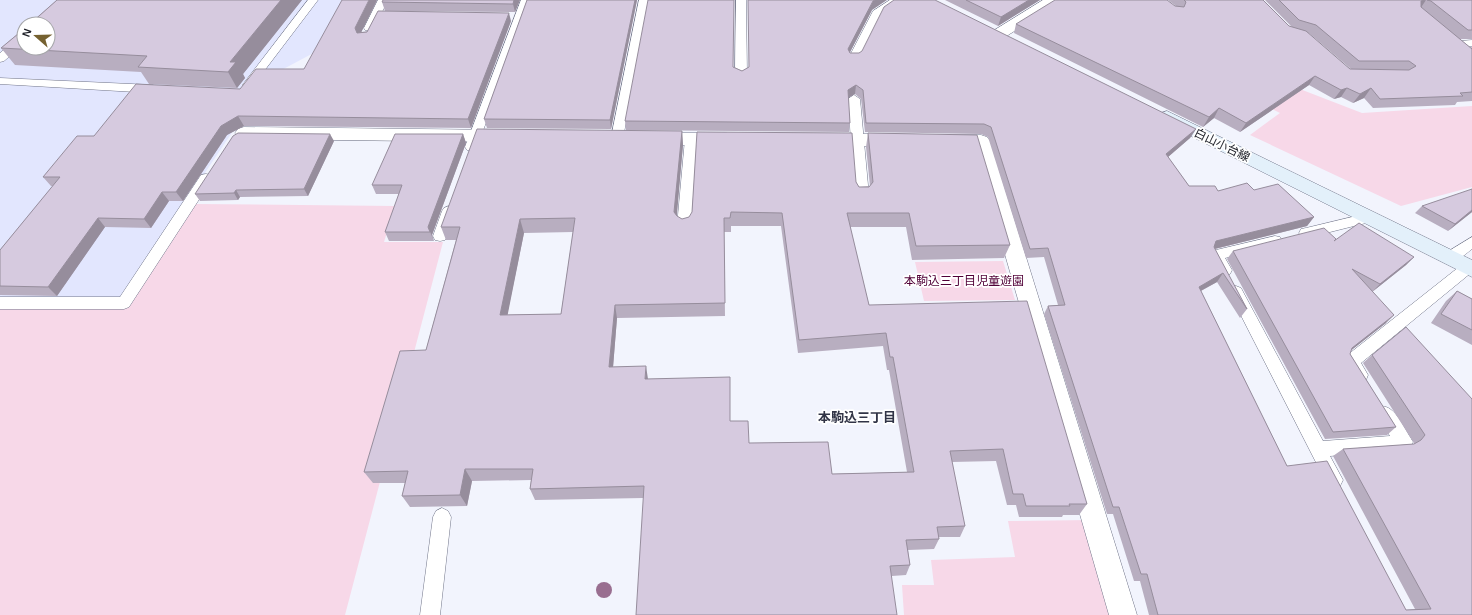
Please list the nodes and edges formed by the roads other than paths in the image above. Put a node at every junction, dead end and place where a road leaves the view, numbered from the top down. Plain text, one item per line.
1 (313, 0) edge
2 (384, 0) edge
3 (526, 0) edge
4 (644, 0) edge
5 (741, 0) edge
6 (897, 0) edge
7 (1054, 0) edge
8 (1441, 30) edge
9 (999, 34) edge
10 (365, 38) edge
11 (16, 45) edge
12 (1470, 48) edge
13 (0, 59) edge
14 (854, 59) edge
15 (741, 76) edge
16 (0, 81) edge
17 (165, 90) edge
18 (241, 94) edge
19 (854, 99) edge
20 (1149, 108) edge
21 (238, 136) edge
22 (475, 136) junction
23 (522, 136) edge
24 (609, 138) joint
25 (691, 139) junction
26 (746, 140) edge
27 (802, 140) edge
28 (857, 140) junction
29 (468, 157) edge
30 (214, 165) edge
31 (862, 196) edge
32 (452, 200) edge
33 (1369, 218) junction
34 (684, 226) edge
35 (440, 236) edge
36 (1472, 242) edge
37 (1449, 258) junction
38 (1471, 268) edge
39 (0, 303) edge
40 (1318, 449) junction
41 (1341, 491) edge
42 (442, 517) edge
43 (430, 615) edge
44 (1123, 615) edge

1 - 18 lane
2 - 10 lane
3 - 22 lane
4 - 24 lane
5 - 15 lane
6 - 14 lane
7 - 9 street
8 - 12 lane
11 - 13 lane
16 - 17 lane
19 - 28 lane
20 - 33 main road, 白山小台線
21 - 22 street
22 - 23 street
22 - 29 lane
24 - 25 street
25 - 26 street
25 - 34 lane
27 - 28 street
28 - 31 lane
28 - 44 street
30 - 39 lane
32 - 35 lane
33 - 37 main road, 白山小台線
33 - 40 lane
36 - 37 lane
37 - 38 main road, 白山小台線
38 - 40 lane
40 - 41 lane
42 - 43 lane

